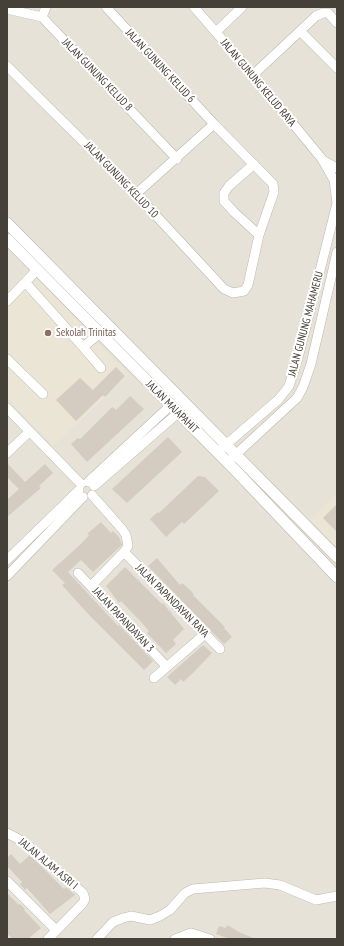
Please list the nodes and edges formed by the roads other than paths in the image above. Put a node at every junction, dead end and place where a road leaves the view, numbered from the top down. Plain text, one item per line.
1 (46, 7) edge
2 (106, 7) edge
3 (194, 7) edge
4 (241, 7) edge
5 (7, 9) edge
6 (42, 17) junction
7 (337, 23) edge
8 (216, 32) junction
9 (301, 32) junction
10 (7, 66) edge
11 (337, 68) edge
12 (253, 75) junction
13 (214, 124) junction
14 (177, 159) junction
15 (322, 159) junction
16 (254, 164) junction
17 (337, 168) edge
18 (136, 194) junction
19 (337, 203) edge
20 (7, 222) edge
21 (259, 235) junction
22 (7, 239) edge
23 (25, 249) junction
24 (337, 252) edge
25 (37, 270) junction
26 (25, 282) junction
27 (316, 288) junction
28 (328, 291) junction
29 (233, 293) joint
30 (7, 301) edge
31 (99, 334) junction
32 (83, 347) junction
33 (7, 359) edge
34 (101, 368) dead end
35 (43, 394) dead end
36 (7, 408) edge
37 (174, 409) junction
38 (29, 432) junction
39 (226, 444) junction
40 (217, 452) junction
41 (7, 453) edge
42 (236, 454) junction
43 (227, 463) junction
44 (86, 489) junction
45 (124, 552) junction
46 (337, 557) edge
47 (7, 560) edge
48 (78, 573) dead end
49 (7, 576) edge
50 (337, 577) edge
51 (91, 586) junction
52 (205, 634) junction
53 (220, 649) dead end
54 (167, 667) junction
55 (154, 678) dead end
56 (7, 833) edge
57 (7, 881) edge
58 (337, 896) edge
59 (56, 930) junction
60 (48, 939) edge
61 (97, 939) edge
62 (175, 939) edge
63 (210, 939) edge

1 - 6 street
2 - 13 street, JALAN GUNUNG KELUD 6
3 - 8 street, JALAN GUNUNG KELUD RAYA
4 - 8 street
5 - 6 street
6 - 14 street, JALAN GUNUNG KELUD 8
7 - 9 street
8 - 12 street, JALAN GUNUNG KELUD RAYA
9 - 11 street
9 - 12 street
10 - 18 street, JALAN GUNUNG KELUD 10
12 - 15 street, JALAN GUNUNG KELUD RAYA
13 - 14 street
13 - 16 street, JALAN GUNUNG KELUD 6
14 - 18 street
15 - 17 street, JALAN GUNUNG KELUD RAYA
15 - 19 street, JALAN GUNUNG KELUD RAYA
16 - 21 street, JALAN GUNUNG KELUD 6
16 - 21 street
18 - 29 street, JALAN GUNUNG KELUD 10
19 - 27 street, JALAN GUNUNG MAHAMERU
20 - 23 street, JALAN MAJAPAHIT
21 - 29 street, JALAN GUNUNG KELUD 6
22 - 23 street, JALAN MAJAPAHIT
23 - 25 street, JALAN MAJAPAHIT
23 - 39 street, JALAN MAJAPAHIT
24 - 28 street, JALAN GUNUNG MAHAMERU
25 - 26 street
25 - 31 street, JALAN MAJAPAHIT
26 - 30 street
26 - 32 street
27 - 28 street
27 - 39 street, JALAN GUNUNG MAHAMERU
28 - 42 street, JALAN GUNUNG MAHAMERU
31 - 32 street
31 - 37 street, JALAN MAJAPAHIT
32 - 34 street
33 - 35 street
36 - 38 street
37 - 40 street, JALAN MAJAPAHIT
37 - 44 street
38 - 41 street
38 - 44 street
39 - 40 street, JALAN GUNUNG MAHAMERU
39 - 42 street, JALAN MAJAPAHIT
40 - 43 street, JALAN MAJAPAHIT
42 - 43 street, JALAN GUNUNG MAHAMERU
42 - 46 street, JALAN MAJAPAHIT
43 - 50 street, JALAN MAJAPAHIT
44 - 45 street
44 - 47 street
44 - 49 street
45 - 51 street
45 - 52 street, JALAN PAPANDAYAN RAYA
48 - 51 street, JALAN PAPANDAYAN 3
51 - 54 street, JALAN PAPANDAYAN 3
52 - 53 street, JALAN PAPANDAYAN RAYA
52 - 54 street
54 - 55 street
56 - 59 street, JALAN ALAM ASRI I
57 - 59 street
58 - 61 street
59 - 60 street
62 - 63 street

